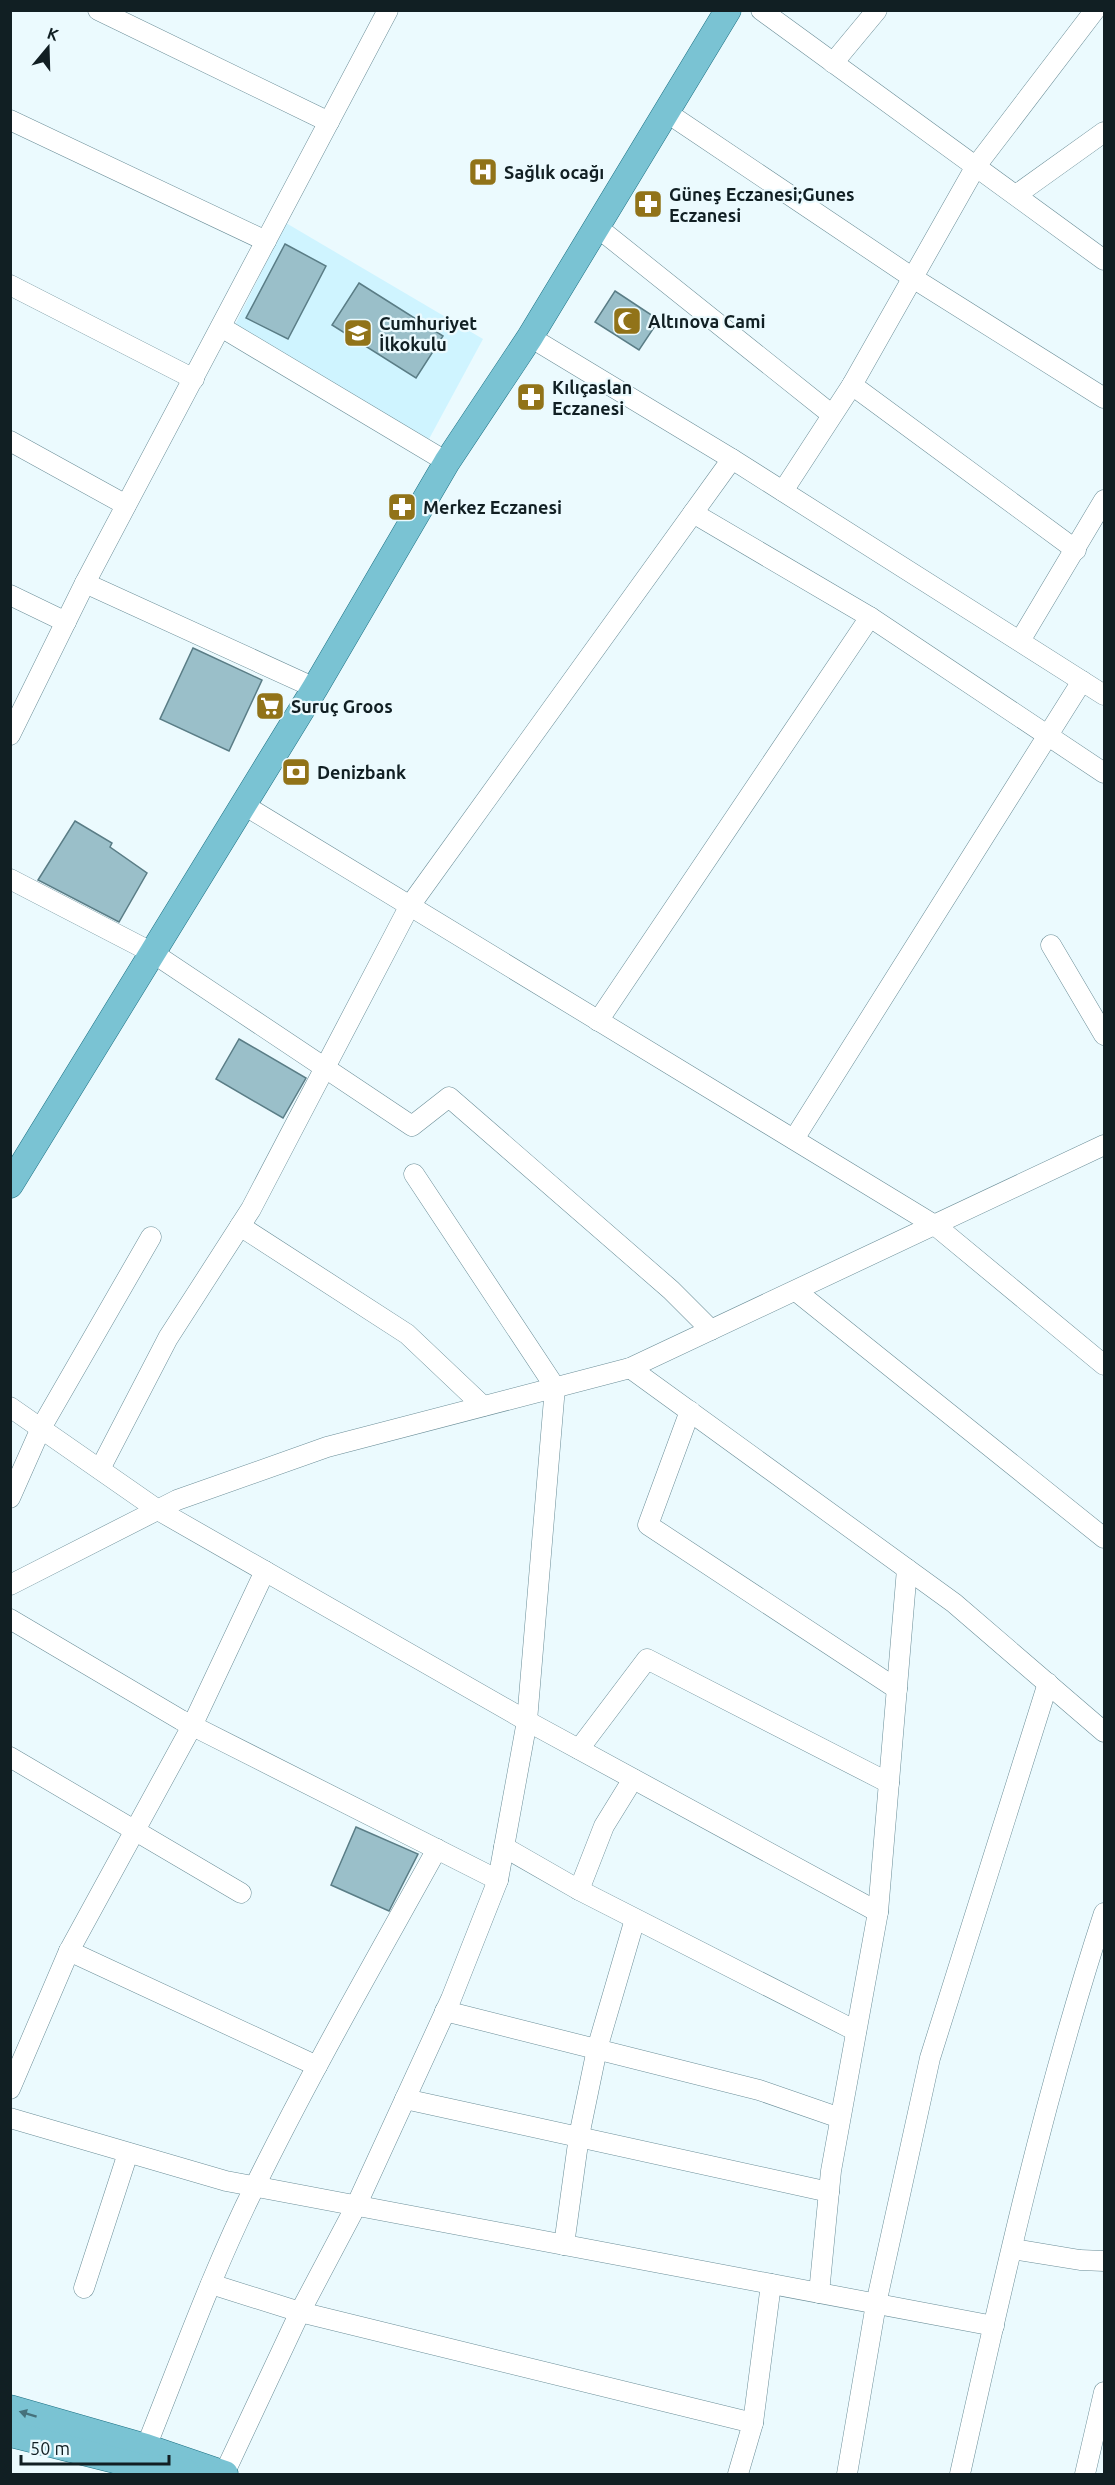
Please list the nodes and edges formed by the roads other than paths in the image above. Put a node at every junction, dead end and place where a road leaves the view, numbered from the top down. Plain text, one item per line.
1 (98, 10) edge
2 (388, 10) edge
3 (728, 10) edge
4 (761, 10) edge
5 (876, 10) edge
6 (1095, 10) edge
7 (833, 63) junction
8 (666, 112) junction
9 (10, 120) edge
10 (329, 122) junction
11 (1104, 132) edge
12 (976, 166) junction
13 (1016, 195) junction
14 (597, 227) junction
15 (266, 242) junction
16 (1104, 260) edge
17 (913, 278) junction
18 (10, 285) edge
19 (221, 327) junction
20 (530, 337) junction
21 (194, 378) junction
22 (852, 386) junction
23 (1104, 398) edge
24 (831, 414) junction
25 (10, 441) edge
26 (732, 459) junction
27 (447, 462) junction
28 (783, 491) junction
29 (1104, 500) edge
30 (126, 505) junction
31 (693, 513) junction
32 (1076, 550) junction
33 (85, 583) junction
34 (10, 595) edge
35 (870, 617) junction
36 (66, 622) junction
37 (1020, 641) junction
38 (1082, 681) junction
39 (315, 688) junction
40 (1103, 691) edge
41 (1049, 734) junction
42 (10, 735) edge
43 (1104, 773) edge
44 (244, 805) junction
45 (10, 879) edge
46 (409, 907) junction
47 (1051, 945) dead end
48 (153, 953) junction
49 (598, 1021) junction
50 (1104, 1035) edge
51 (327, 1069) junction
52 (794, 1139) junction
53 (1104, 1145) edge
54 (414, 1174) dead end
55 (10, 1185) edge
56 (240, 1226) junction
57 (936, 1226) junction
58 (151, 1237) dead end
59 (796, 1291) junction
60 (711, 1330) junction
61 (1104, 1365) edge
62 (630, 1368) junction
63 (555, 1387) junction
64 (483, 1406) junction
65 (10, 1407) edge
66 (690, 1411) junction
67 (41, 1428) junction
68 (100, 1470) junction
69 (10, 1498) edge
70 (158, 1510) junction
71 (1104, 1538) edge
72 (907, 1569) junction
73 (265, 1571) junction
74 (10, 1585) edge
75 (10, 1619) edge
76 (1048, 1683) junction
77 (897, 1689) junction
78 (527, 1721) junction
79 (192, 1726) junction
80 (1104, 1732) edge
81 (579, 1749) junction
82 (10, 1757) edge
83 (633, 1779) junction
84 (889, 1783) junction
85 (136, 1829) junction
86 (504, 1847) junction
87 (437, 1849) junction
88 (498, 1880) junction
89 (579, 1890) junction
90 (241, 1893) dead end
91 (878, 1912) junction
92 (1104, 1913) edge
93 (635, 1919) junction
94 (69, 1951) junction
95 (445, 2012) junction
96 (856, 2031) junction
97 (597, 2049) junction
98 (317, 2066) junction
99 (10, 2089) edge
100 (405, 2099) junction
101 (10, 2118) edge
102 (840, 2118) junction
103 (579, 2136) junction
104 (128, 2152) junction
105 (254, 2187) junction
106 (829, 2192) junction
107 (356, 2206) junction
108 (564, 2245) junction
109 (1013, 2249) junction
110 (1104, 2260) edge
111 (211, 2284) junction
112 (771, 2284) junction
113 (84, 2288) dead end
114 (819, 2293) junction
115 (876, 2304) junction
116 (300, 2312) junction
117 (993, 2326) junction
118 (1104, 2392) edge
119 (10, 2408) edge
120 (753, 2422) junction
121 (10, 2434) edge
122 (136, 2462) edge
123 (224, 2474) edge
124 (202, 2475) edge
125 (738, 2475) edge
126 (847, 2475) edge
127 (960, 2475) edge
128 (1085, 2475) edge

1 - 10 street
2 - 10 street
3 - 8 main road
4 - 7 street
5 - 7 street
6 - 12 street
7 - 12 street
8 - 14 main road
8 - 17 street
9 - 15 street
10 - 15 street
11 - 13 street
12 - 13 street
12 - 17 street
13 - 16 street
14 - 20 main road
14 - 24 street
15 - 19 street
17 - 22 street
17 - 23 street
18 - 21 street
19 - 21 street
19 - 27 street
20 - 26 street
20 - 27 main road
21 - 30 street
22 - 24 street
22 - 32 street
24 - 28 street
25 - 30 street
26 - 28 street
26 - 31 street
27 - 39 main road
28 - 37 street
29 - 32 street
30 - 33 street
31 - 35 street
31 - 46 street
32 - 37 street
33 - 36 street
33 - 39 street
34 - 36 street
35 - 41 street
35 - 49 street
36 - 42 street
37 - 38 street
38 - 40 street
38 - 41 street
39 - 44 main road
41 - 43 street
41 - 52 street
44 - 46 street
44 - 48 main road
45 - 48 street
46 - 49 street
46 - 51 street
47 - 50 street
48 - 51 street
48 - 55 main road
49 - 52 street
51 - 56 street
51 - 60 street
52 - 57 street
53 - 57 street
54 - 63 street
56 - 64 street
56 - 68 street
57 - 59 street
57 - 61 street
58 - 67 street
59 - 60 street
59 - 71 street
60 - 62 street
62 - 63 street
62 - 66 street
63 - 64 street
63 - 78 street
64 - 70 street
65 - 67 street
66 - 72 street
66 - 77 street
67 - 68 street
67 - 69 street
68 - 70 street
70 - 73 street
70 - 74 street
72 - 76 street
72 - 77 street
73 - 78 street
73 - 79 street
75 - 79 street
76 - 80 street
76 - 115 street
77 - 84 street
78 - 81 street
78 - 86 street
79 - 85 street
79 - 87 street
81 - 83 street
81 - 84 street
82 - 85 street
83 - 89 street
83 - 91 street
84 - 91 street
85 - 90 street
85 - 94 street
86 - 88 street
86 - 89 street
87 - 88 street
87 - 98 street
88 - 95 street
89 - 93 street
91 - 96 street
92 - 109 street
93 - 96 street
93 - 97 street
94 - 98 street
94 - 99 street
95 - 97 street
95 - 100 street
96 - 102 street
97 - 102 street
97 - 103 street
98 - 105 street
100 - 103 street
100 - 107 street
101 - 104 street
102 - 106 street
103 - 106 street
103 - 108 street
104 - 105 street
104 - 113 street
105 - 107 street
105 - 111 street
106 - 114 street
107 - 108 street
107 - 116 street
108 - 112 street
109 - 110 street
109 - 117 street
111 - 116 street
111 - 122 street
112 - 114 street
112 - 120 street
114 - 115 street
115 - 117 street
115 - 126 street
116 - 120 street
116 - 123 street
117 - 127 street
118 - 128 street
122 -> 119 main road
120 - 125 street
121 - 122 main road
122 - 123 main road
122 - 124 main road

